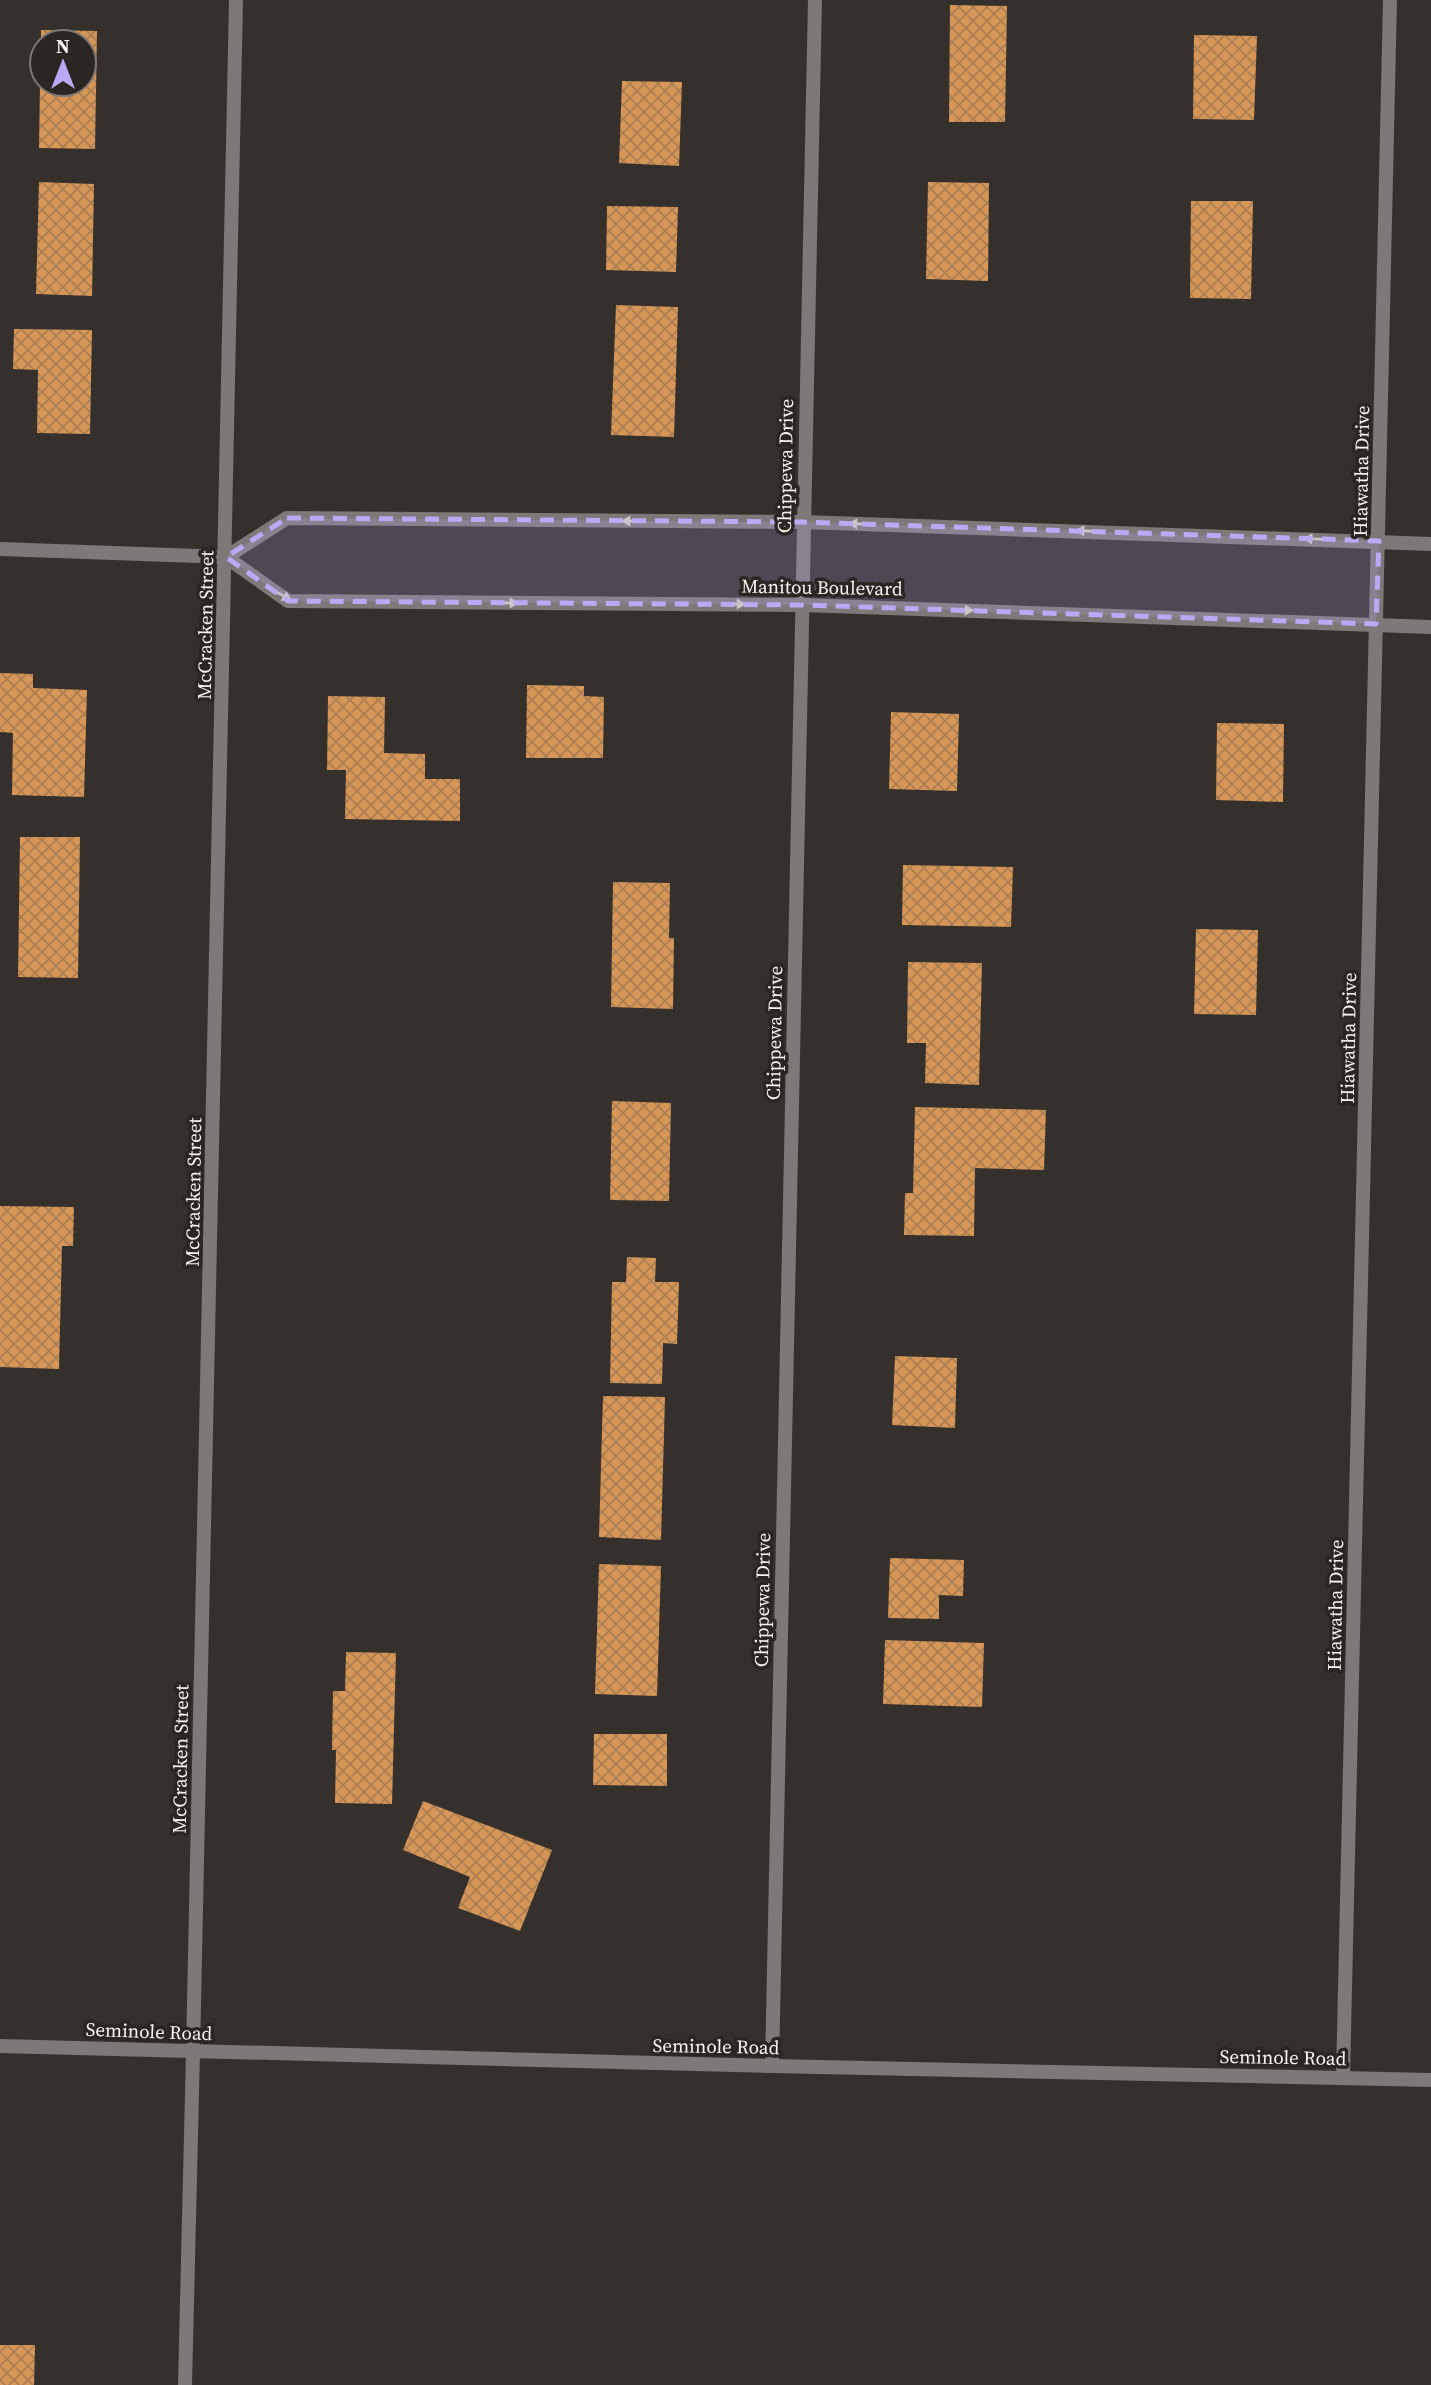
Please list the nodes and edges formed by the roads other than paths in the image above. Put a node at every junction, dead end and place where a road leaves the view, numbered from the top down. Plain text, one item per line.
1 (236, 0) edge
2 (815, 0) edge
3 (1390, 0) edge
4 (803, 522) junction
5 (1379, 541) junction
6 (1431, 544) edge
7 (0, 549) edge
8 (226, 557) junction
9 (802, 605) junction
10 (1376, 624) junction
11 (1431, 627) edge
12 (0, 2046) edge
13 (193, 2052) junction
14 (772, 2066) junction
15 (1343, 2077) junction
16 (1431, 2080) edge
17 (185, 2385) edge

1 - 8 street, McCracken Street
2 - 4 street, Chippewa Drive
3 - 5 street, Hiawatha Drive
5 -> 4 street
4 -> 8 street
4 - 9 street, Chippewa Drive
5 - 6 street
5 - 10 street, Hiawatha Drive
7 - 8 street
8 -> 9 street, Manitou Boulevard
8 - 13 street, McCracken Street
9 -> 10 street, Manitou Boulevard
9 - 14 street, Chippewa Drive
10 - 11 street, Manitou Boulevard
10 - 15 street, Hiawatha Drive
12 - 13 street, Seminole Road
13 - 14 street, Seminole Road
13 - 17 street, McCracken Street
14 - 15 street, Seminole Road
15 - 16 street, Seminole Road

